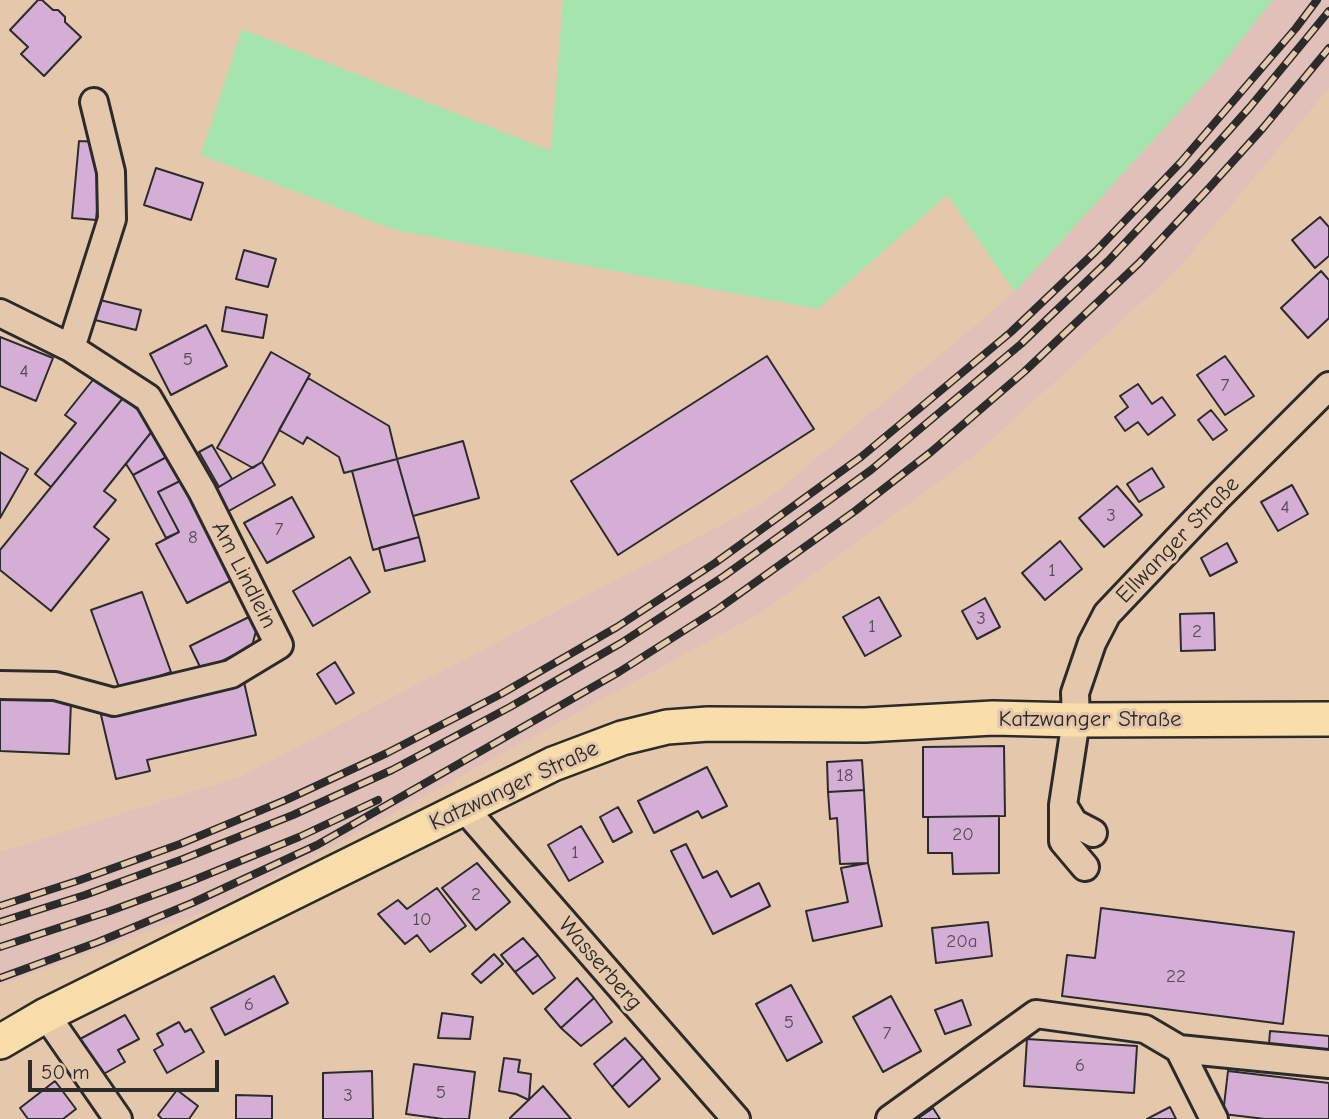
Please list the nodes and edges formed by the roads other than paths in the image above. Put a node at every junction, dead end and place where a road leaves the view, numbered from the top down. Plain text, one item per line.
1 (94, 102) dead end
2 (0, 313) edge
3 (71, 348) junction
4 (1329, 386) edge
5 (0, 685) edge
6 (1329, 719) edge
7 (1076, 720) junction
8 (1063, 805) junction
9 (464, 808) junction
10 (1093, 833) dead end
11 (1085, 867) dead end
12 (46, 1015) junction
13 (0, 1042) edge
14 (1179, 1049) junction
15 (1329, 1064) edge
16 (118, 1119) edge
17 (736, 1119) edge
18 (890, 1119) edge
19 (1214, 1119) edge

1 - 3 street
2 - 3 street, Am Lindlein
3 - 5 street, Am Lindlein
4 - 7 street, Ellwanger Straße
6 - 7 main road, Katzwanger Straße
7 - 8 street, Ellwanger Straße
7 - 9 main road, Katzwanger Straße
8 - 10 street
8 - 11 street, Ellwanger Straße
9 - 12 main road, Katzwanger Straße
9 - 17 street, Wasserberg
12 - 13 main road, Katzwanger Straße
12 - 16 street
14 - 15 street
14 - 18 street
14 - 19 street

